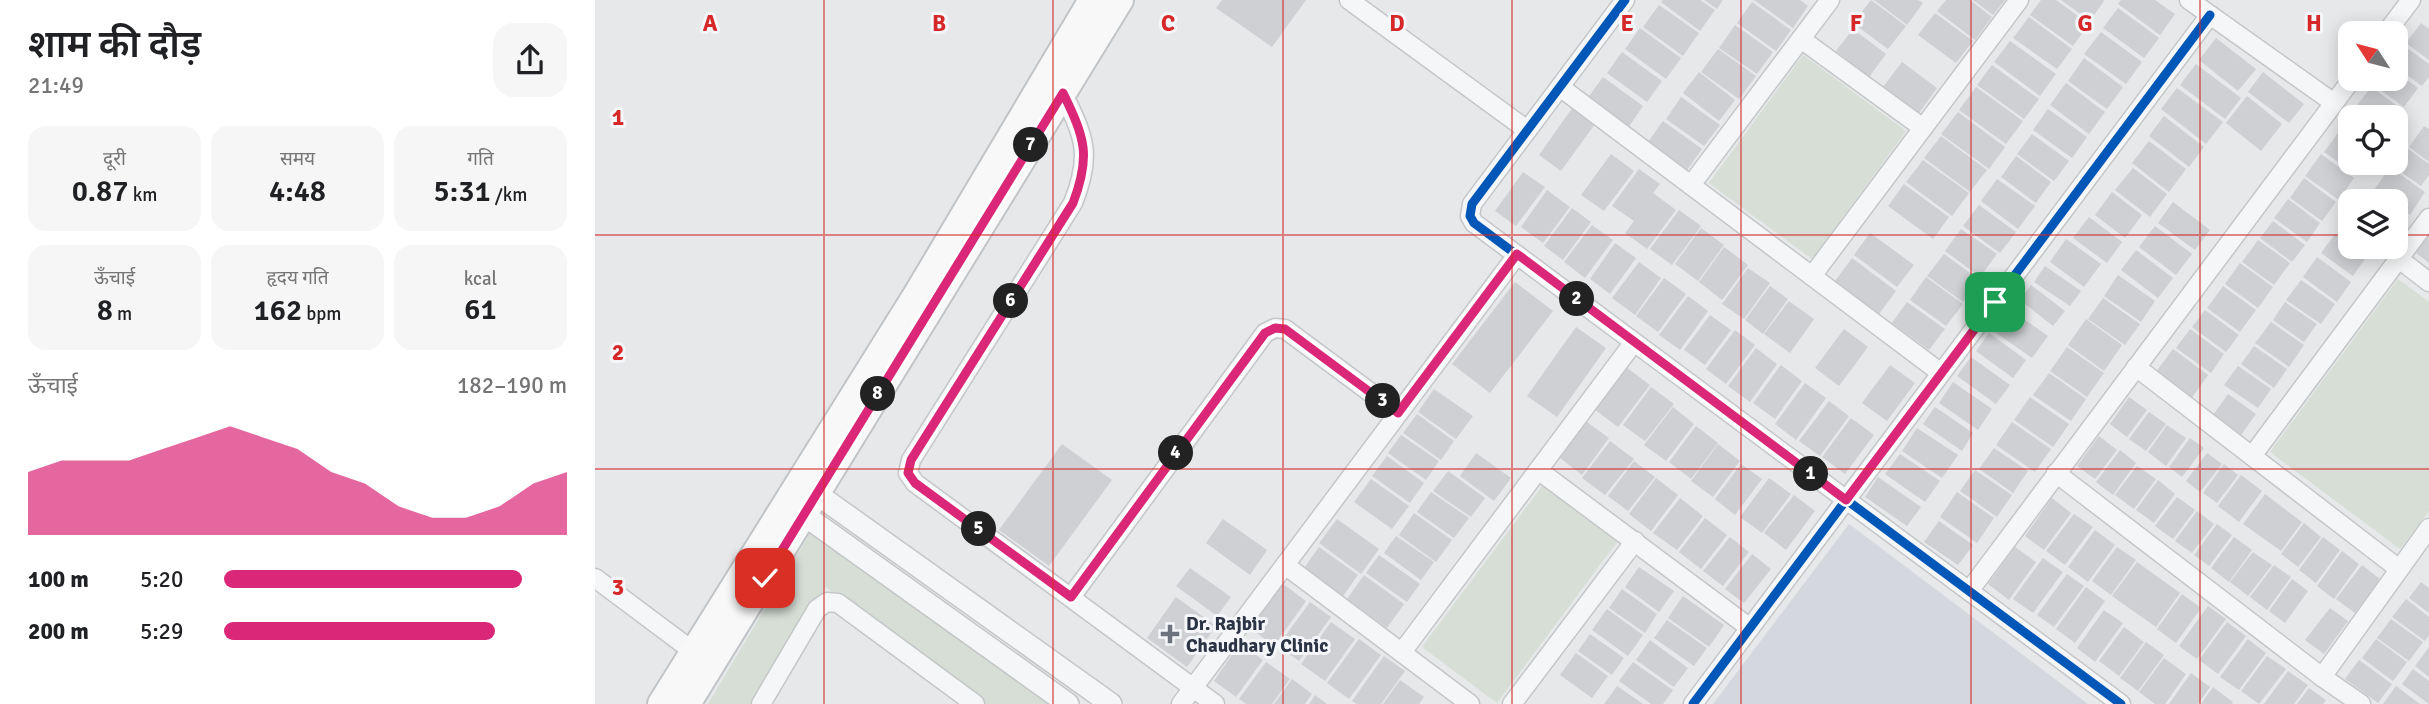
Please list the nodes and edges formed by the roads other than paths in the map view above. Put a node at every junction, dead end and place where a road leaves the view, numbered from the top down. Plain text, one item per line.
1 (1092, 0) edge
2 (1120, 0) edge
3 (1349, 0) edge
4 (1625, 0) edge
5 (1830, 0) edge
6 (2019, 0) edge
7 (2189, 0) edge
8 (2411, 0) edge
9 (2210, 15) junction
10 (2395, 21) edge
11 (1801, 39) junction
12 (1560, 87) junction
13 (2343, 91) edge
14 (1063, 93) junction
15 (2334, 103) junction
16 (1923, 128) junction
17 (1527, 130) junction
18 (1691, 185) junction
19 (2429, 218) edge
20 (2408, 247) edge
21 (1517, 254) junction
22 (2399, 259) joint
23 (1812, 276) junction
24 (2429, 282) edge
25 (1634, 342) junction
26 (2136, 367) junction
27 (1941, 373) junction
28 (1398, 413) junction
29 (2252, 456) junction
30 (1538, 470) junction
31 (2056, 473) junction
32 (1846, 500) junction
33 (804, 502) junction
34 (2429, 528) edge
35 (1635, 541) junction
36 (1285, 565) junction
37 (2399, 569) junction
38 (595, 578) edge
39 (1969, 591) junction
40 (1071, 597) junction
41 (1750, 628) junction
42 (694, 652) junction
43 (1402, 652) junction
44 (2322, 677) junction
45 (1193, 688) junction
46 (661, 704) edge
47 (687, 704) edge
48 (761, 704) edge
49 (975, 704) edge
50 (1068, 704) edge
51 (1111, 704) edge
52 (1181, 704) edge
53 (1215, 704) edge
54 (1470, 704) edge
55 (1512, 704) edge
56 (1693, 704) edge
57 (2120, 704) edge
58 (2361, 704) edge

1 - 33 main road
2 - 14 main road
3 - 17 street
4 - 12 street
5 - 11 street
6 - 16 street
7 - 9 street
8 - 10 street
9 - 15 street
9 - 27 street
11 - 16 street
11 - 18 street
12 - 17 street
12 - 18 street
13 - 15 street
14 - 33 main road
14 - 40 street
15 - 26 street
16 - 23 street
17 - 21 street
18 - 23 street
19 - 20 street
21 - 25 street
21 - 28 street
22 - 24 street
22 - 29 street
23 - 27 street
25 - 30 street
25 - 32 street
26 - 29 street
26 - 31 street
27 - 32 street
28 - 36 street
28 - 40 street
29 - 37 street
30 - 35 street
30 - 43 street
31 - 39 street
31 - 44 street
32 - 39 street
32 - 41 street
33 - 42 main road
33 - 47 main road
33 - 50 street
33 - 51 street
34 - 37 street
35 - 41 street
35 - 55 street
36 - 43 street
36 - 45 street
37 - 44 street
38 - 42 street
39 - 57 street
40 - 45 street
41 - 56 street
42 - 46 main road
43 - 54 street
44 - 58 street
45 - 52 street
45 - 53 street
48 - 49 street

